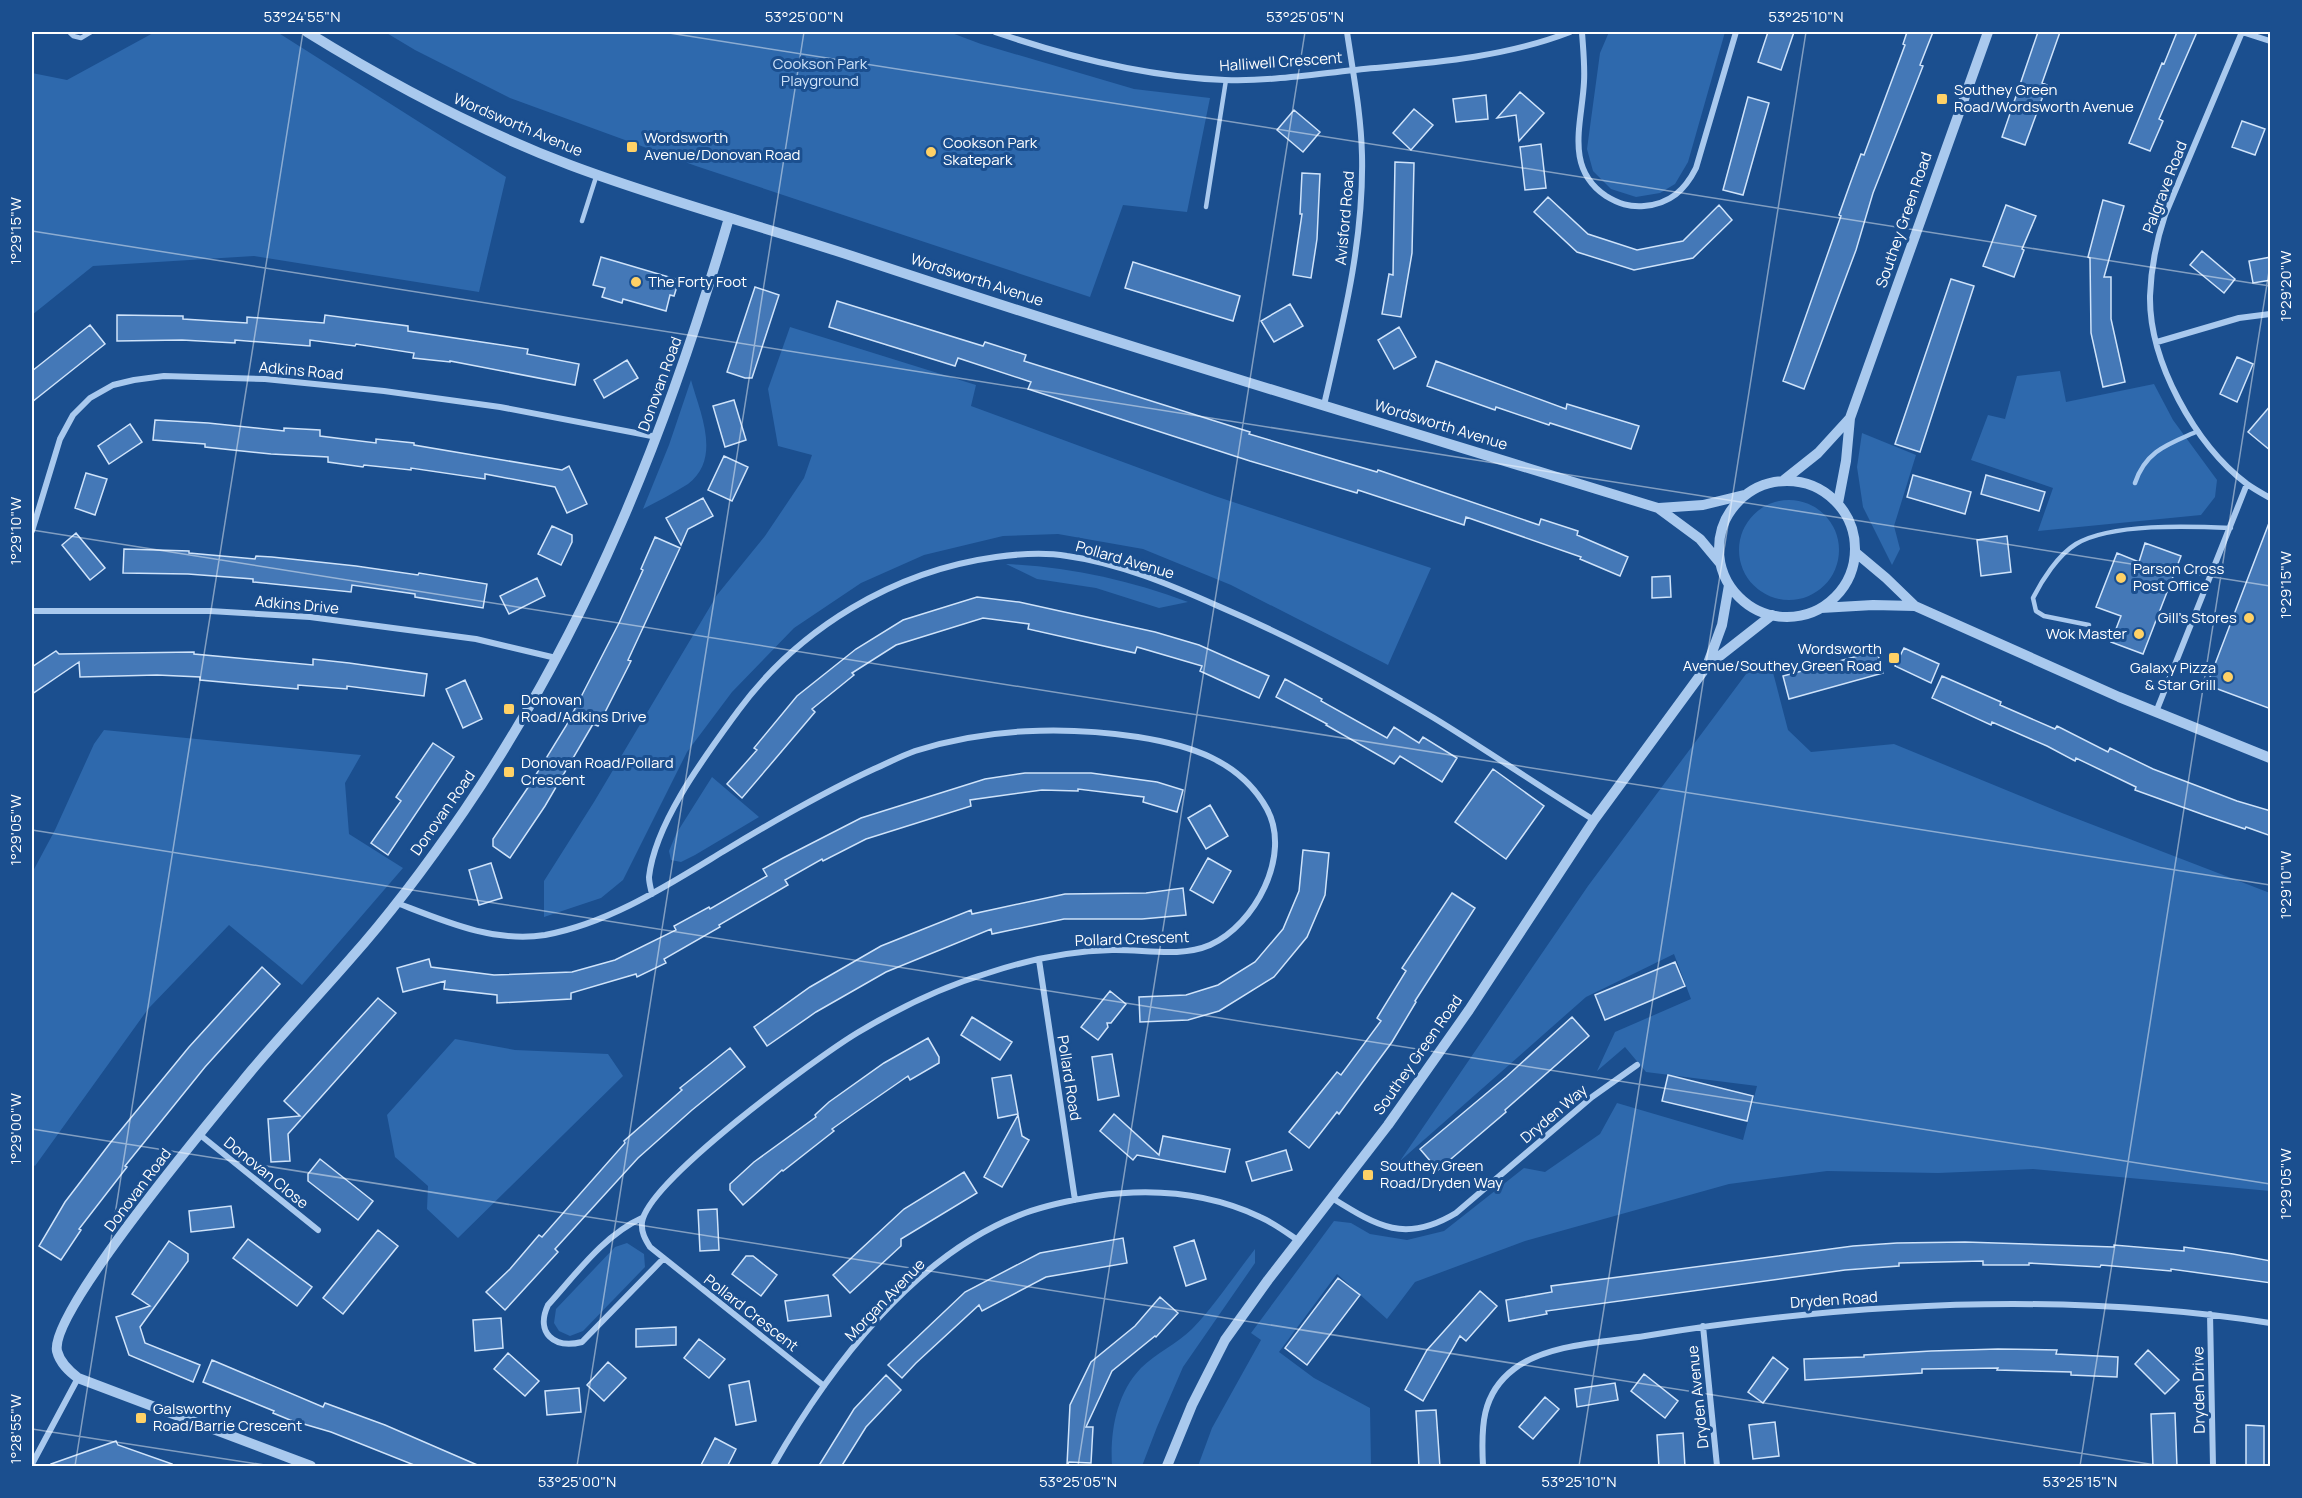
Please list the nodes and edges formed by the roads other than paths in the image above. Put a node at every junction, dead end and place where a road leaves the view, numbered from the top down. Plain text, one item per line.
1 (69, 32) edge
2 (91, 32) edge
3 (307, 32) edge
4 (995, 32) edge
5 (1347, 32) edge
6 (1570, 32) edge
7 (1582, 32) edge
8 (1736, 32) edge
9 (1988, 32) edge
10 (2242, 32) edge
11 (2271, 41) edge
12 (1352, 70) junction
13 (1226, 80) junction
14 (597, 174) junction
15 (1206, 207) dead end
16 (729, 218) junction
17 (582, 221) dead end
18 (2271, 314) edge
19 (2157, 342) junction
20 (1324, 405) junction
21 (1850, 418) junction
22 (2198, 431) junction
23 (657, 437) junction
24 (1784, 480) junction
25 (2135, 483) dead end
26 (2247, 484) junction
27 (1746, 494) junction
28 (2271, 498) edge
29 (1838, 503) junction
30 (1658, 508) junction
31 (2231, 528) junction
32 (32, 531) edge
33 (1855, 552) junction
34 (1720, 563) junction
35 (1729, 585) junction
36 (1915, 606) junction
37 (1821, 608) junction
38 (32, 611) edge
39 (1772, 615) junction
40 (2089, 625) dead end
41 (557, 658) junction
42 (1707, 666) junction
43 (2156, 712) junction
44 (2271, 758) edge
45 (1594, 820) junction
46 (652, 894) junction
47 (397, 903) junction
48 (1039, 960) junction
49 (1637, 1065) dead end
50 (199, 1134) junction
51 (1332, 1198) junction
52 (1075, 1200) junction
53 (642, 1218) junction
54 (318, 1230) dead end
55 (1299, 1241) junction
56 (663, 1259) junction
57 (2210, 1314) junction
58 (2271, 1323) edge
59 (1703, 1326) junction
60 (78, 1378) junction
61 (824, 1386) junction
62 (32, 1464) edge
63 (311, 1467) edge
64 (773, 1467) edge
65 (1167, 1467) edge
66 (1483, 1467) edge
67 (1717, 1467) edge
68 (2213, 1467) edge

1 - 2 lane
3 - 14 street, Wordsworth Avenue
4 - 13 street, Halliwell Crescent
5 - 12 street, Avisford Road
6 - 12 street, Halliwell Crescent
7 - 8 street
9 - 21 street, Southey Green Road
10 - 11 street
10 - 19 street, Palgrave Road
12 - 13 street, Halliwell Crescent
12 - 20 street, Avisford Road
13 - 15 lane
14 - 16 street, Wordsworth Avenue
14 - 17 lane
16 - 20 street, Wordsworth Avenue
16 - 23 street, Donovan Road
18 - 19 street
19 - 22 street, Palgrave Road
20 - 30 street, Wordsworth Avenue
21 - 24 street, Southey Green Road
21 - 29 street, Southey Green Road
22 - 25 lane
22 - 26 street, Palgrave Road
23 - 32 street, Adkins Road
23 - 41 street, Donovan Road
24 - 27 street
24 - 29 street
26 - 28 street, Palgrave Road
26 - 31 street
27 - 30 street, Wordsworth Avenue
27 - 34 street
29 - 33 street
30 - 34 street, Wordsworth Avenue
31 - 40 lane
31 - 43 street
33 - 36 street
33 - 37 street
34 - 35 street
35 - 39 street
35 - 42 street, Southey Green Road
36 - 37 street
36 - 43 street
37 - 39 street
38 - 41 street, Adkins Drive
39 - 42 street, Southey Green Road
41 - 47 street, Donovan Road
42 - 45 street, Southey Green Road
43 - 44 street
45 - 46 street, Pollard Avenue
45 - 51 street, Southey Green Road
46 - 47 street, Pollard Crescent
46 - 48 street, Pollard Crescent
47 - 50 street, Donovan Road
48 - 52 street, Pollard Road
48 - 53 street, Pollard Crescent
49 - 51 street, Dryden Way
50 - 54 street, Donovan Close
50 - 60 street, Donovan Road
51 - 55 street, Southey Green Road
52 - 55 street, Morgan Avenue
52 - 61 street, Morgan Avenue
53 - 56 street, Pollard Crescent
53 - 56 street, Pollard Crescent
55 - 65 street, Southey Green Road
56 - 61 street, Pollard Crescent
57 - 58 street, Dryden Road
57 - 59 street, Dryden Road
57 - 68 street, Dryden Drive
59 - 66 street, Dryden Road
59 - 67 street, Dryden Avenue
60 - 62 street
60 - 63 street
61 - 64 street, Morgan Avenue

